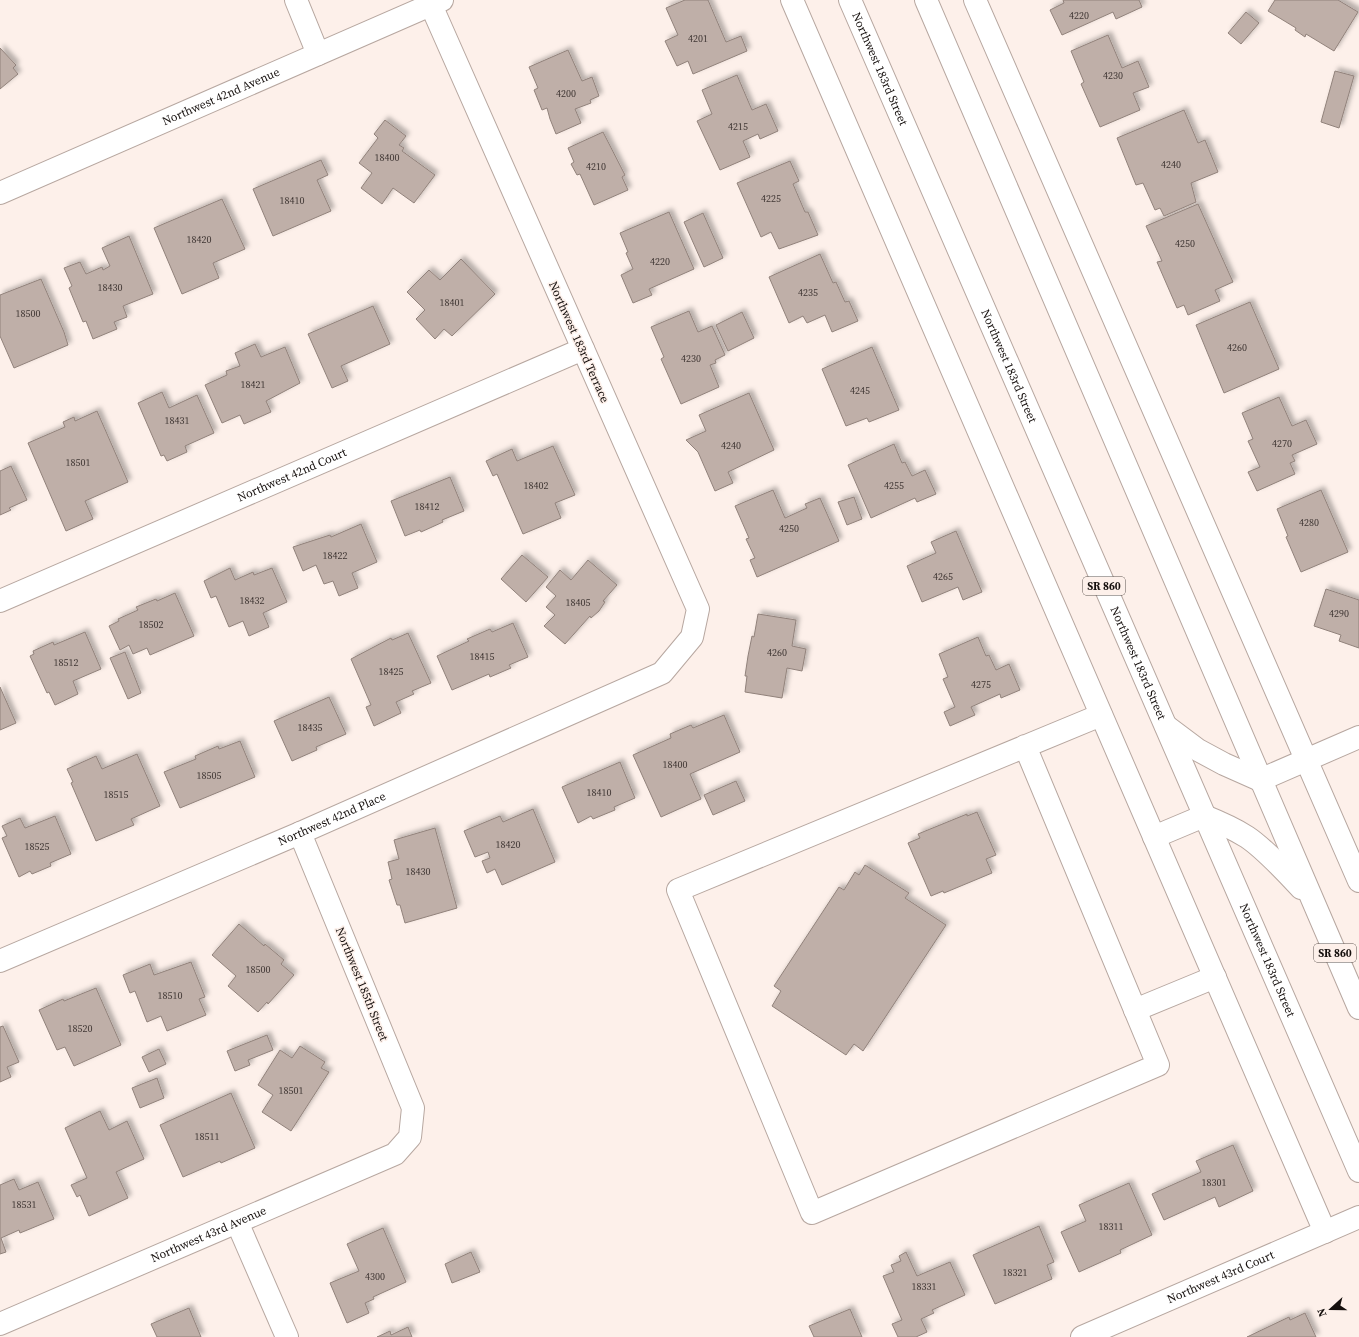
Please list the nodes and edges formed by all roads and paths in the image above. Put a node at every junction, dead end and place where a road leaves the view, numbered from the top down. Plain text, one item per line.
1 (296, 0) edge
2 (792, 0) edge
3 (850, 0) edge
4 (926, 0) edge
5 (975, 0) edge
6 (437, 2) edge
7 (318, 54) junction
8 (0, 193) edge
9 (583, 349) junction
10 (0, 601) edge
11 (662, 674) joint
12 (1101, 715) junction
13 (1165, 725) junction
14 (1359, 737) edge
15 (1025, 746) junction
16 (1306, 760) junction
17 (1260, 780) junction
18 (1204, 816) junction
19 (300, 833) junction
20 (1154, 837) junction
21 (1359, 881) edge
22 (1311, 897) junction
23 (0, 961) edge
24 (1215, 977) junction
25 (1359, 1008) edge
26 (1135, 1010) junction
27 (410, 1137) joint
28 (1359, 1171) edge
29 (1359, 1217) edge
30 (237, 1222) junction
31 (1325, 1232) junction
32 (0, 1324) edge
33 (287, 1337) edge
34 (1082, 1337) edge

1 - 7 street
2 - 12 street
3 - 13 street, Northwest 183rd Street / SR 860
4 - 17 street, SR 860
5 - 16 street
6 - 7 street, Northwest 42nd Avenue
6 - 9 street, Northwest 183rd Terrace
7 - 8 street, Northwest 42nd Avenue
9 - 10 street, Northwest 42nd Court
9 - 11 street, Northwest 183rd Terrace
11 - 19 street, Northwest 42nd Place
12 - 15 street
12 - 20 street
13 - 17 street
13 - 18 street, Northwest 183rd Street / SR 860
14 - 16 street
15 - 26 street
15 - 26 street
16 - 17 street
16 - 21 street
17 - 22 street, SR 860
18 - 20 street
18 - 22 street
18 - 28 street, Northwest 183rd Street / SR 860
19 - 23 street, Northwest 42nd Place
19 - 27 street, Northwest 185th Street
20 - 24 street
22 - 25 street, SR 860
24 - 26 street
24 - 31 street
27 - 30 street, Northwest 43rd Avenue
29 - 31 street, Northwest 43rd Court
30 - 32 street, Northwest 43rd Avenue
30 - 33 street
31 - 34 street, Northwest 43rd Court

